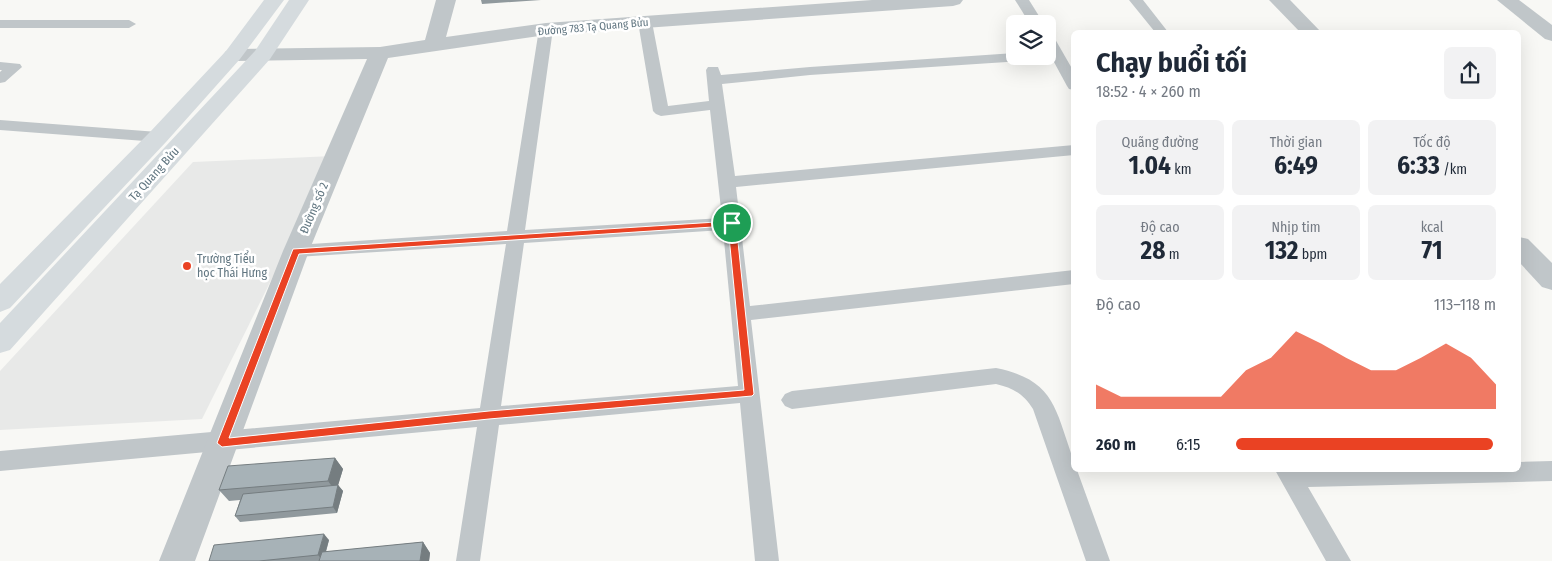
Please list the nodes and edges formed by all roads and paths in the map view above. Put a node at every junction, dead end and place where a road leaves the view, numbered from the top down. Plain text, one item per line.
1 (274, 0) edge
2 (299, 0) edge
3 (446, 0) edge
4 (688, 0) edge
5 (953, 0) edge
6 (1022, 0) edge
7 (1136, 0) edge
8 (1279, 0) edge
9 (1506, 0) edge
10 (889, 2) edge
11 (1031, 15) edge
12 (682, 20) junction
13 (645, 22) junction
14 (0, 24) edge
15 (129, 24) dead end
16 (546, 30) junction
17 (1160, 30) edge
18 (1309, 30) edge
19 (1552, 35) edge
20 (434, 46) junction
21 (380, 53) junction
22 (1071, 54) edge
23 (233, 55) junction
24 (263, 55) junction
25 (1056, 55) edge
26 (1006, 58) edge
27 (1056, 61) edge
28 (0, 66) edge
29 (0, 79) edge
30 (1071, 82) edge
31 (718, 105) junction
32 (0, 125) edge
33 (158, 137) junction
34 (1071, 150) edge
35 (727, 182) junction
36 (732, 223) junction
37 (516, 236) junction
38 (1521, 248) edge
39 (296, 251) junction
40 (1071, 277) edge
41 (1552, 280) edge
42 (0, 301) edge
43 (741, 314) junction
44 (0, 342) edge
45 (749, 394) junction
46 (792, 400) dead end
47 (489, 415) junction
48 (222, 443) junction
49 (0, 461) edge
50 (1552, 471) edge
51 (1499, 472) edge
52 (1521, 472) edge
53 (1288, 474) edge
54 (177, 561) edge
55 (468, 561) edge
56 (768, 561) edge
57 (1098, 561) edge
58 (1339, 561) edge

1 - 23 main road, Tạ Quang Bửu
2 - 24 main road, Tạ Quang Bửu
3 - 20 street
4 - 12 street
5 - 10 street, Đường 783 Tạ Quang Bửu
6 - 11 lane
7 - 17 lane
8 - 18 street
9 - 19 street
10 - 12 street, Đường 783 Tạ Quang Bửu
12 - 13 street, Đường 783 Tạ Quang Bửu
13 - 16 street, Đường 783 Tạ Quang Bửu
13 - 31 lane
14 - 15 lane
16 - 20 street, Đường 783 Tạ Quang Bửu
16 - 37 lane
20 - 21 street, Đường 783 Tạ Quang Bửu
21 - 24 street, Đường 783 Tạ Quang Bửu
21 - 39 street, Đường số 2
22 - 25 lane
23 - 24 street, Đường 783 Tạ Quang Bửu
23 - 33 main road, Tạ Quang Bửu
24 - 44 main road, Tạ Quang Bửu
26 - 31 lane
27 - 30 lane
28 - 29 lane
31 - 35 lane
32 - 33 lane
33 - 42 main road, Tạ Quang Bửu
34 - 35 lane
35 - 36 lane
36 - 37 lane
36 - 43 lane
37 - 39 lane
37 - 47 lane
38 - 41 street
39 - 48 street, Đường số 2
40 - 43 lane
43 - 45 lane
45 - 47 lane
45 - 56 lane
46 - 57 lane
47 - 48 lane
47 - 55 lane
48 - 49 lane
48 - 54 street, Đường số 2
50 - 52 lane
51 - 53 lane
53 - 58 lane

